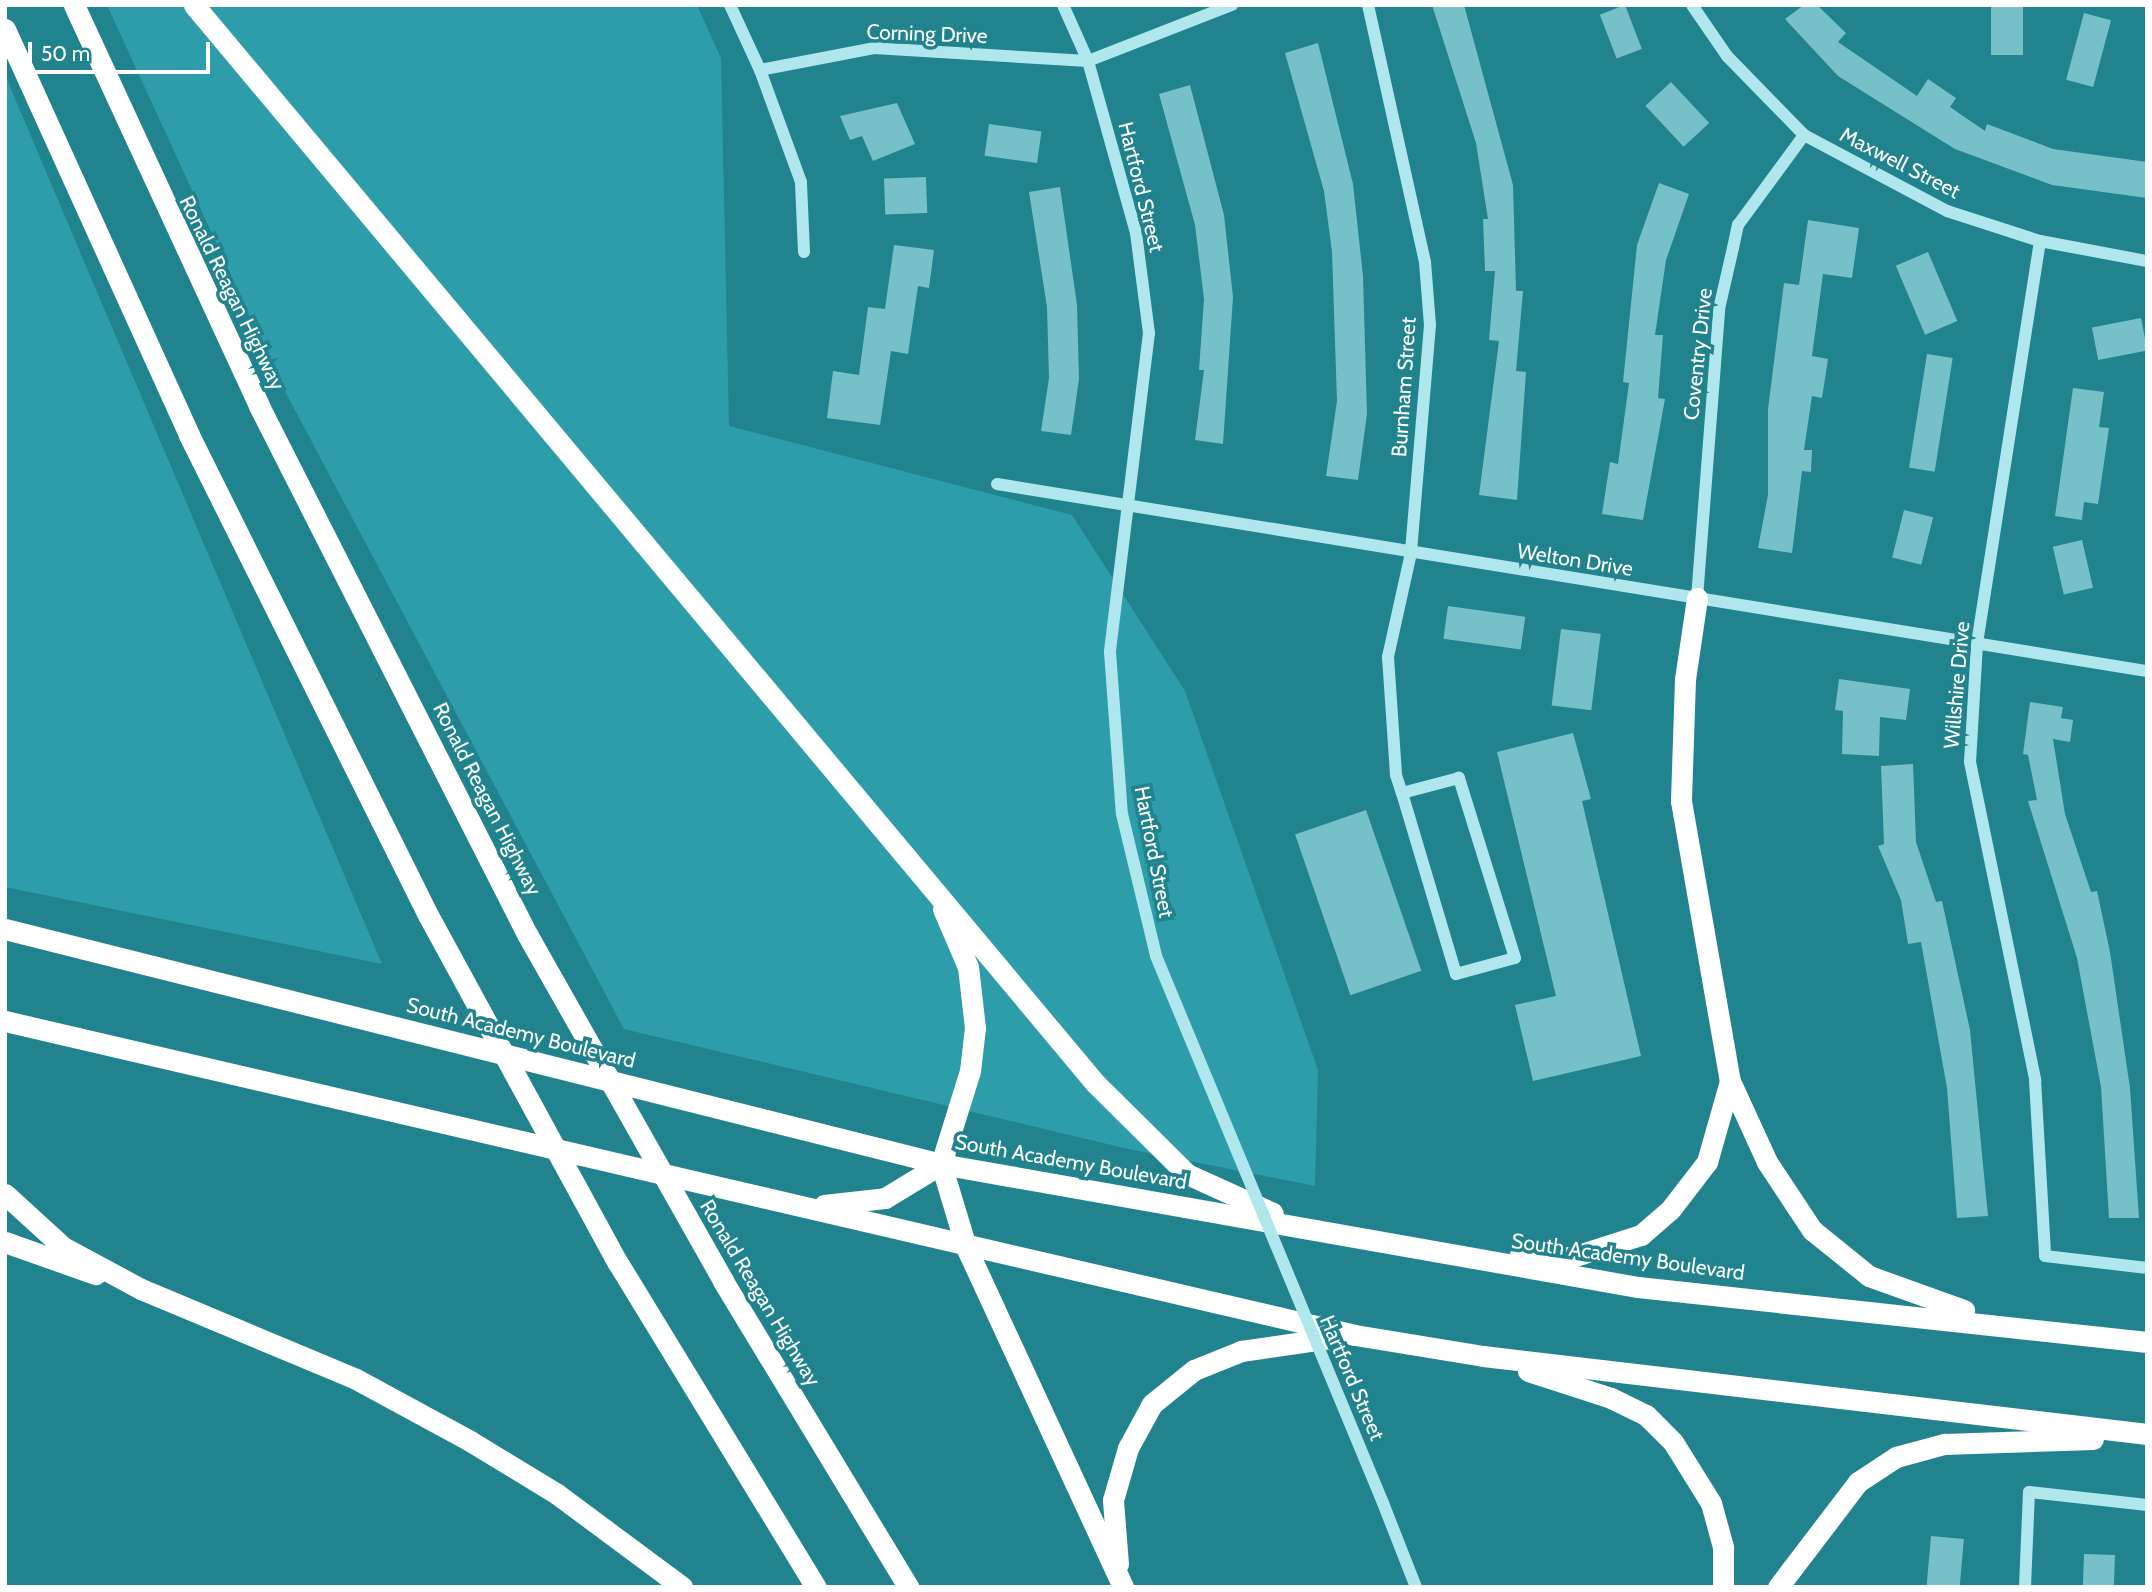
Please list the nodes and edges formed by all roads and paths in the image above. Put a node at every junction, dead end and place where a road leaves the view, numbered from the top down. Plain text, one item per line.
1 (74, 5) edge
2 (194, 5) edge
3 (730, 5) edge
4 (1063, 5) edge
5 (1232, 5) edge
6 (1368, 5) edge
7 (1692, 5) edge
8 (5, 29) edge
9 (1088, 61) junction
10 (760, 70) junction
11 (1804, 135) junction
12 (2040, 241) junction
13 (804, 251) dead end
14 (2147, 261) edge
15 (997, 484) dead end
16 (1131, 507) junction
17 (1411, 553) junction
18 (1697, 598) junction
19 (1978, 644) junction
20 (2147, 671) edge
21 (1402, 793) junction
22 (937, 895) junction
23 (5, 929) edge
24 (5, 1021) edge
25 (1730, 1081) junction
26 (941, 1164) junction
27 (5, 1194) edge
28 (811, 1207) junction
29 (1317, 1231) junction
30 (5, 1242) edge
31 (966, 1247) junction
32 (1414, 1252) junction
33 (2147, 1268) edge
34 (141, 1289) junction
35 (2048, 1329) junction
36 (1355, 1335) junction
37 (2147, 1342) edge
38 (1483, 1356) junction
39 (2147, 1435) edge
40 (2147, 1505) edge
41 (1121, 1582) edge
42 (682, 1587) edge
43 (816, 1587) edge
44 (908, 1587) edge
45 (1416, 1587) edge
46 (1723, 1587) edge
47 (1778, 1587) edge
48 (2025, 1587) edge

1 - 44 highway, Ronald Reagan Highway, bridge
2 - 22 highway
3 - 10 street
4 - 9 street, Hartford Street
5 - 9 street, Corning Drive
6 - 17 street, Burnham Street
7 - 11 street, Maxwell Street
8 - 43 highway, bridge
9 - 10 street, Corning Drive
9 - 16 street, Hartford Street
10 - 13 street
11 - 12 street, Maxwell Street
11 - 18 street, Coventry Drive
12 - 14 street, Maxwell Street
12 - 19 street, Willshire Drive
15 - 16 street, Welton Drive
16 - 17 street, Welton Drive
16 - 45 street, Hartford Street, bridge
17 - 18 street, Welton Drive
17 - 21 street, Burnham Street
18 - 19 street, Welton Drive
18 - 25 highway
19 - 20 street, Welton Drive
19 - 33 street, Willshire Drive
21 - 21 street, Burnham Street
22 - 26 highway
22 - 29 highway
23 - 26 highway, South Academy Boulevard
24 - 28 highway
25 - 32 highway
25 - 35 highway
26 - 28 highway
26 - 29 highway, South Academy Boulevard
26 - 31 highway
27 - 34 highway
28 - 31 highway
29 - 32 highway, South Academy Boulevard
30 - 34 highway
31 - 36 highway
31 - 41 highway
32 - 35 highway, South Academy Boulevard
34 - 42 highway
35 - 37 highway, South Academy Boulevard
36 - 38 highway
36 - 41 highway
38 - 39 highway
38 - 46 highway
39 - 47 highway
40 - 48 street

